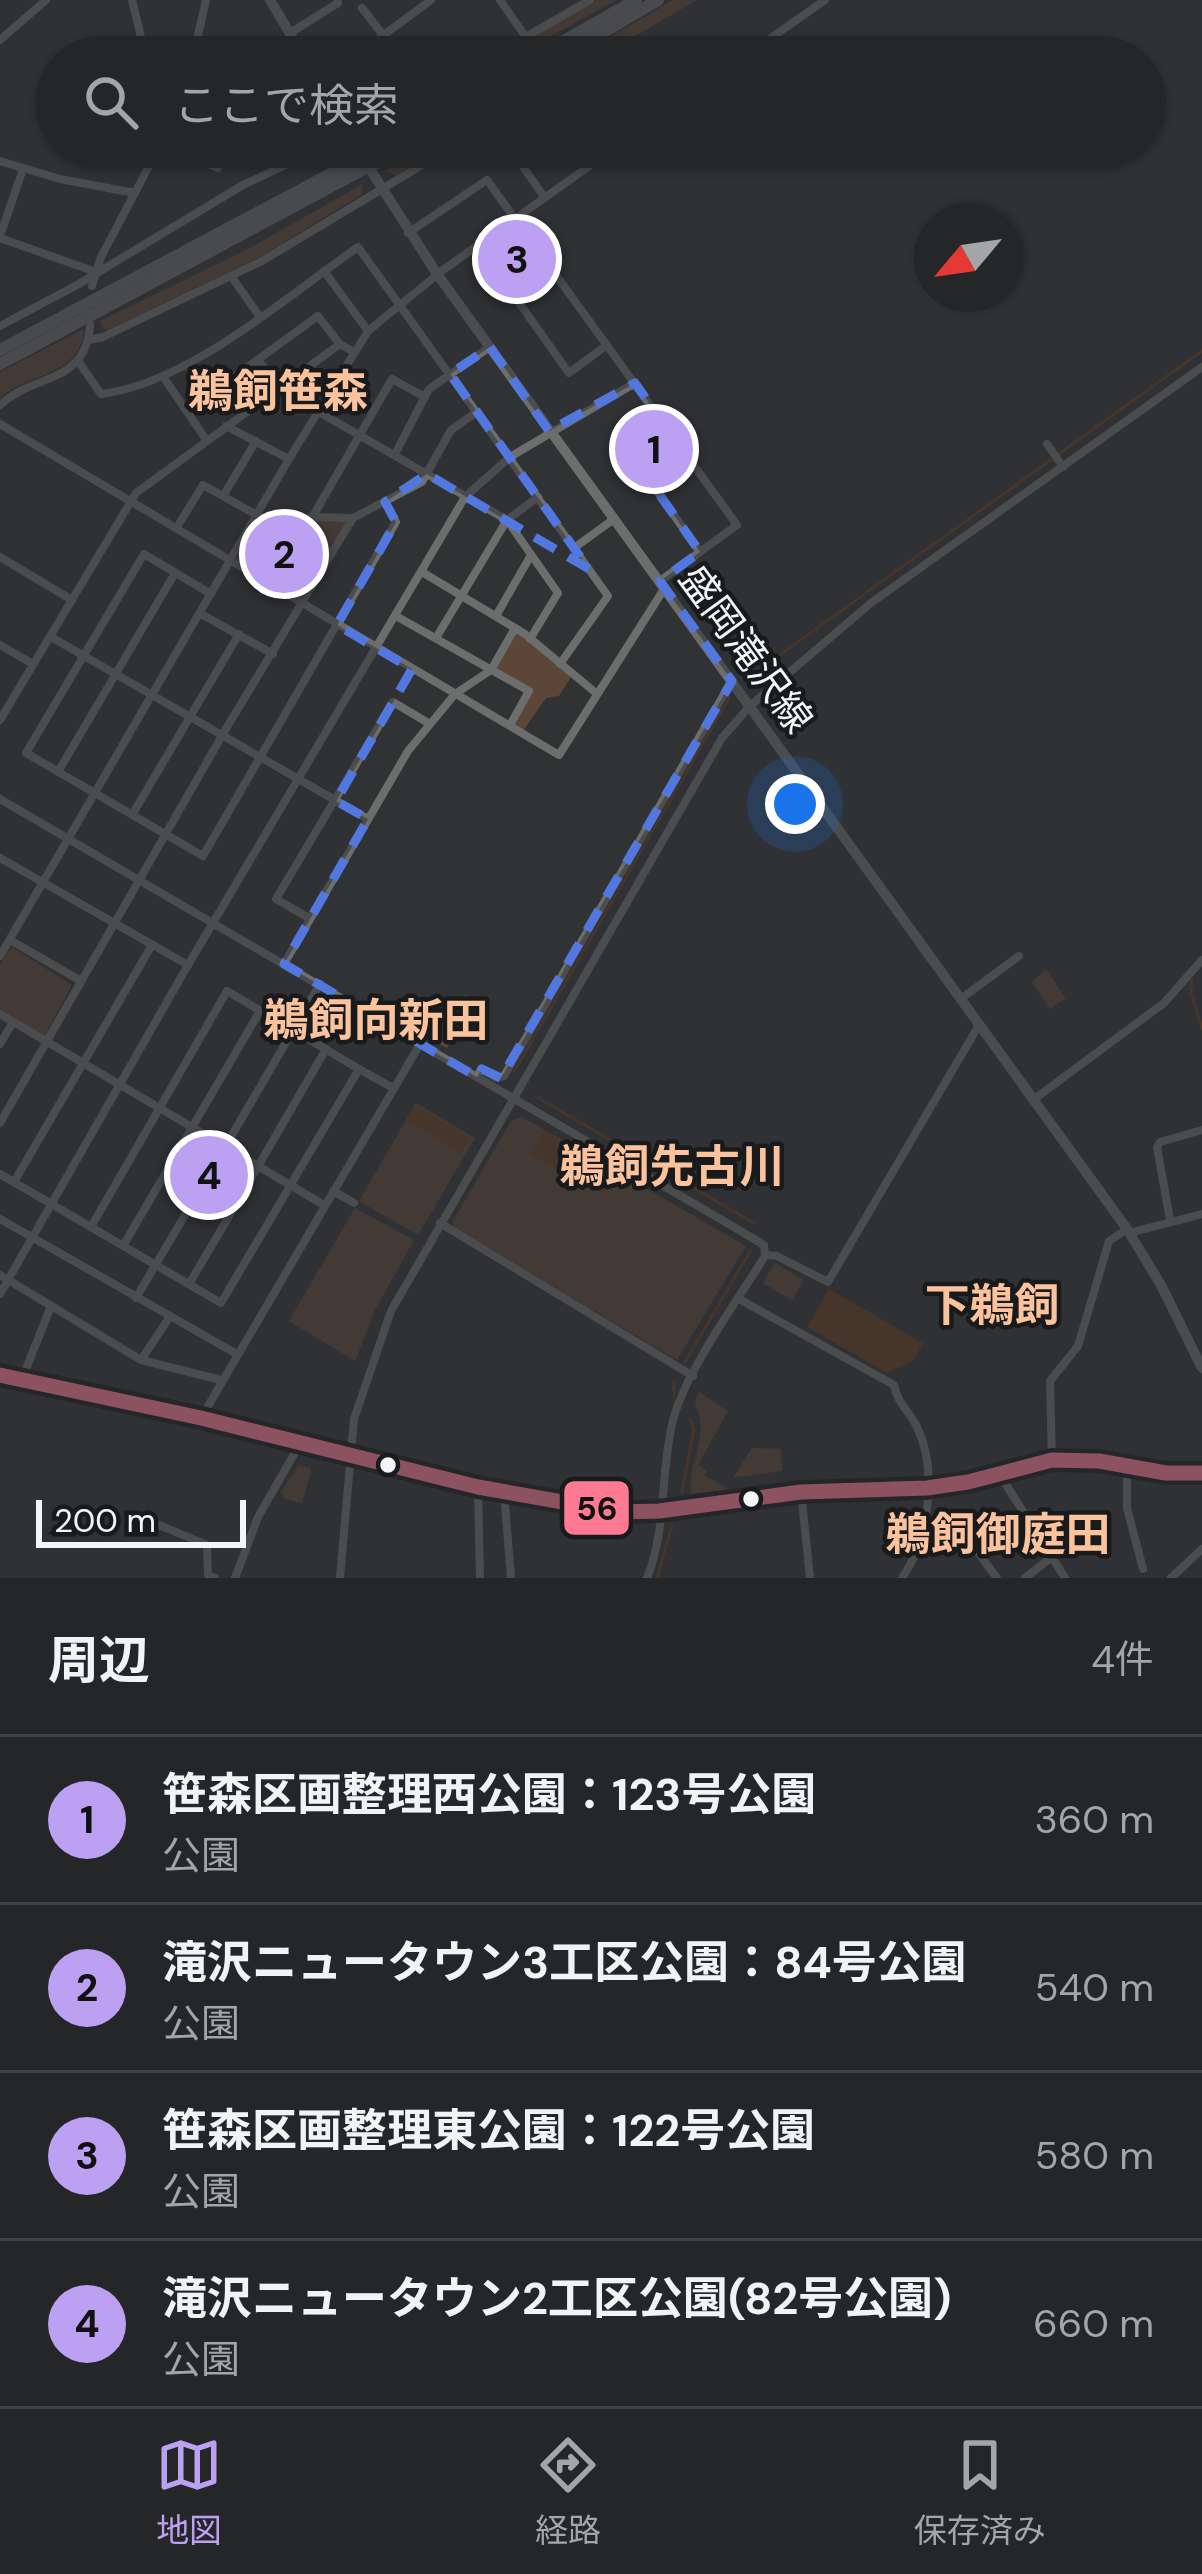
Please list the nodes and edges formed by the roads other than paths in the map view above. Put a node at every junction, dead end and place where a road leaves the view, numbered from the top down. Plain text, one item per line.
1 (46, 0) edge
2 (132, 0) edge
3 (206, 0) edge
4 (270, 0) edge
5 (337, 0) edge
6 (431, 0) edge
7 (500, 0) edge
8 (590, 0) edge
9 (636, 0) edge
10 (658, 0) edge
11 (806, 0) edge
12 (825, 0) edge
13 (362, 8) dead end
14 (812, 10) junction
15 (290, 33) junction
16 (382, 35) joint
17 (141, 36) edge
18 (198, 36) edge
19 (292, 36) edge
20 (525, 36) edge
21 (529, 36) edge
22 (567, 36) edge
23 (597, 36) edge
24 (774, 36) edge
25 (0, 40) edge
26 (0, 161) edge
27 (148, 168) edge
28 (279, 168) edge
29 (354, 168) joint
30 (368, 168) edge
31 (417, 168) edge
32 (524, 168) edge
33 (584, 168) edge
34 (23, 169) junction
35 (381, 190) junction
36 (135, 193) junction
37 (545, 198) junction
38 (4, 211) edge
39 (515, 220) junction
40 (408, 233) junction
41 (0, 237) edge
42 (478, 245) junction
43 (324, 271) junction
44 (96, 272) junction
45 (436, 274) junction
46 (231, 276) junction
47 (92, 286) dead end
48 (399, 304) junction
49 (260, 317) junction
50 (90, 325) dead end
51 (0, 326) edge
52 (368, 332) junction
53 (89, 340) junction
54 (340, 344) junction
55 (607, 345) junction
56 (490, 347) junction
57 (0, 350) edge
58 (354, 352) junction
59 (258, 359) junction
60 (78, 361) junction
61 (0, 364) edge
62 (1202, 367) edge
63 (450, 374) junction
64 (164, 378) junction
65 (635, 383) junction
66 (279, 388) junction
67 (425, 397) junction
68 (0, 405) edge
69 (187, 411) junction
70 (319, 411) junction
71 (477, 412) junction
72 (659, 417) junction
73 (0, 424) edge
74 (226, 426) junction
75 (549, 431) junction
76 (361, 437) junction
77 (207, 441) junction
78 (256, 441) junction
79 (395, 454) junction
80 (509, 457) junction
81 (289, 459) junction
82 (427, 474) junction
83 (224, 496) junction
84 (538, 496) junction
85 (465, 497) junction
86 (130, 502) junction
87 (385, 502) junction
88 (258, 515) junction
89 (312, 517) junction
90 (353, 518) junction
91 (614, 519) junction
92 (507, 520) junction
93 (177, 527) junction
94 (574, 548) junction
95 (700, 552) junction
96 (532, 555) junction
97 (0, 557) edge
98 (232, 561) junction
99 (175, 572) junction
100 (422, 572) junction
101 (663, 585) junction
102 (211, 594) junction
103 (462, 596) junction
104 (72, 600) junction
105 (302, 604) junction
106 (201, 614) junction
107 (396, 616) junction
108 (496, 616) junction
109 (338, 625) junction
110 (515, 628) junction
111 (239, 634) junction
112 (51, 637) junction
113 (436, 638) junction
114 (530, 639) junction
115 (0, 645) edge
116 (376, 648) junction
117 (273, 654) junction
118 (84, 655) junction
119 (33, 664) junction
120 (560, 664) junction
121 (491, 670) junction
122 (116, 674) junction
123 (732, 681) junction
124 (596, 693) junction
125 (455, 694) junction
126 (153, 695) junction
127 (750, 706) junction
128 (191, 717) junction
129 (0, 719) edge
130 (430, 724) junction
131 (510, 725) junction
132 (224, 735) junction
133 (260, 757) junction
134 (58, 772) junction
135 (297, 778) junction
136 (95, 794) junction
137 (0, 800) edge
138 (336, 801) junction
139 (132, 815) junction
140 (368, 819) junction
141 (167, 836) junction
142 (68, 838) junction
143 (3, 860) edge
144 (0, 872) edge
145 (140, 880) junction
146 (42, 883) junction
147 (309, 918) junction
148 (214, 923) junction
149 (116, 924) junction
150 (9, 940) junction
151 (152, 945) junction
152 (0, 956) edge
153 (1019, 956) dead end
154 (1202, 960) edge
155 (284, 964) junction
156 (188, 965) junction
157 (82, 981) junction
158 (320, 984) junction
159 (962, 998) junction
160 (260, 1011) junction
161 (0, 1014) edge
162 (13, 1022) junction
163 (980, 1024) junction
164 (293, 1030) junction
165 (47, 1042) junction
166 (0, 1043) edge
167 (420, 1044) junction
168 (326, 1049) junction
169 (83, 1062) junction
170 (359, 1069) junction
171 (477, 1077) junction
172 (120, 1085) junction
173 (393, 1088) junction
174 (512, 1098) junction
175 (1033, 1100) junction
176 (158, 1109) junction
177 (0, 1123) edge
178 (191, 1129) junction
179 (1202, 1130) edge
180 (225, 1148) junction
181 (258, 1166) junction
182 (0, 1174) edge
183 (14, 1183) junction
184 (290, 1185) junction
185 (333, 1191) junction
186 (354, 1203) dead end
187 (52, 1205) junction
188 (324, 1206) junction
189 (1202, 1214) edge
190 (227, 1218) junction
191 (0, 1219) edge
192 (1170, 1220) junction
193 (440, 1223) junction
194 (91, 1227) junction
195 (1128, 1231) junction
196 (31, 1238) junction
197 (124, 1246) junction
198 (765, 1256) junction
199 (157, 1265) junction
200 (4, 1277) edge
201 (189, 1284) junction
202 (0, 1294) edge
203 (136, 1298) junction
204 (739, 1299) junction
205 (51, 1306) junction
206 (169, 1318) junction
207 (236, 1353) junction
208 (141, 1360) junction
209 (1202, 1368) edge
210 (0, 1375) edge
211 (693, 1376) junction
212 (22, 1379) junction
213 (221, 1380) junction
214 (201, 1418) junction
215 (301, 1442) junction
216 (352, 1455) junction
217 (1052, 1460) junction
218 (1126, 1466) junction
219 (1202, 1473) edge
220 (1000, 1475) junction
221 (478, 1486) junction
222 (927, 1488) junction
223 (504, 1492) junction
224 (801, 1492) junction
225 (659, 1511) junction
226 (152, 1522) dead end
227 (923, 1526) junction
228 (1202, 1549) edge
229 (1052, 1557) junction
230 (1143, 1569) dead end
231 (215, 1578) edge
232 (236, 1578) edge
233 (340, 1578) edge
234 (480, 1578) edge
235 (512, 1578) edge
236 (647, 1578) edge
237 (810, 1578) edge
238 (902, 1578) edge
239 (997, 1578) edge
240 (1025, 1578) edge
241 (1066, 1578) edge
242 (1171, 1578) edge

1 - 25 street
2 - 17 street
3 - 18 street
4 - 15 main road
5 - 15 street
6 - 16 street
7 - 20 street
8 - 21 street
9 - 22 highway
10 - 23 highway
11 - 14 street
12 - 14 street
13 - 16 street
14 - 24 street
15 - 19 main road
26 - 34 street
27 - 36 street
28 - 44 street
29 - 57 highway
29 - 61 highway
30 - 35 main road, 盛岡滝沢線
31 - 35 street
32 - 37 street
33 - 37 street
34 - 36 street
34 - 38 street
35 - 40 main road, 盛岡滝沢線
35 - 46 street
36 - 44 street
37 - 39 street
38 - 41 street
39 - 40 street
39 - 42 street
39 - 55 street
40 - 45 main road, 盛岡滝沢線
41 - 44 street
42 - 45 street
42 - 55 street
43 - 48 street
43 - 49 street
43 - 52 street
44 - 47 street
44 - 51 street
45 - 48 street
45 - 56 main road, 盛岡滝沢線
46 - 49 street
46 - 53 street
48 - 52 street
48 - 63 street
49 - 64 street
50 - 53 street
52 - 58 street
53 - 60 street
54 - 58 street
54 - 59 street
54 - 66 street
55 - 65 street
56 - 63 street
56 - 75 main road, 盛岡滝沢線
58 - 70 street
59 - 66 street
59 - 69 street
60 - 64 street
60 - 68 street
62 - 127 street
63 - 67 street
63 - 71 street
64 - 69 street
65 - 72 street
65 - 75 street
66 - 70 street
66 - 74 street
67 - 76 street
67 - 79 street
69 - 77 street
70 - 76 street
70 - 81 street
71 - 80 street
71 - 82 street
72 - 95 street
72 - 95 street
73 - 86 street
74 - 77 street
74 - 78 street
75 - 80 street
75 - 91 main road, 盛岡滝沢線
76 - 79 street
76 - 89 street
77 - 86 street
78 - 81 street
78 - 83 street
79 - 82 street
80 - 84 street
80 - 85 street
81 - 88 street
82 - 85 street
82 - 87 street
83 - 88 street
83 - 93 street
84 - 92 street
84 - 94 street
85 - 92 street
85 - 100 street
86 - 93 street
86 - 104 street
87 - 90 street
87 - 109 street
88 - 89 street
88 - 98 street
89 - 90 street
90 - 105 street
91 - 94 street
91 - 101 main road, 盛岡滝沢線
92 - 96 street
92 - 103 street
93 - 98 street
94 - 120 street
95 - 101 street
96 - 108 street
96 - 114 street
97 - 104 street
98 - 102 street
98 - 105 street
99 - 102 street
99 - 118 street
99 - 122 street
100 - 103 street
100 - 107 street
101 - 123 main road, 盛岡滝沢線
101 - 124 street
102 - 106 street
103 - 108 street
103 - 113 street
104 - 112 street
105 - 109 street
105 - 117 street
106 - 111 street
106 - 126 street
107 - 113 street
107 - 116 street
108 - 110 street
109 - 116 street
109 - 133 street
110 - 114 street
110 - 121 street
111 - 117 street
111 - 128 street
112 - 118 street
112 - 119 street
113 - 121 street
114 - 120 street
115 - 119 street
116 - 125 street
116 - 135 street
117 - 132 street
118 - 122 street
118 - 134 street
119 - 129 street
120 - 124 street
121 - 125 street
121 - 131 street
122 - 126 street
122 - 134 street
123 - 127 main road, 盛岡滝沢線
123 - 171 street
124 - 131 street
125 - 130 street
125 - 131 street
126 - 128 street
126 - 136 street
127 - 159 main road, 盛岡滝沢線
127 - 174 street
128 - 132 street
128 - 139 street
130 - 138 street
130 - 140 street
132 - 133 street
132 - 141 street
133 - 135 street
133 - 141 street
134 - 136 street
135 - 138 street
135 - 148 street
136 - 139 street
136 - 142 street
137 - 142 street
138 - 140 street
138 - 147 street
139 - 141 street
140 - 147 street
141 - 145 street
142 - 145 street
142 - 146 street
143 - 144 street
143 - 146 street
145 - 148 street
145 - 149 street
146 - 149 street
146 - 150 street
147 - 155 street
148 - 155 street
148 - 156 street
149 - 151 street
149 - 157 street
150 - 152 street
150 - 157 street
151 - 156 street
151 - 169 street
153 - 159 street
154 - 175 street
155 - 158 street
156 - 172 street
157 - 165 street
158 - 164 street
158 - 167 street
159 - 163 main road, 盛岡滝沢線
160 - 164 street
160 - 176 street
160 - 178 street
161 - 162 street
162 - 165 street
162 - 166 street
163 - 175 main road, 盛岡滝沢線
163 - 198 street
164 - 168 street
164 - 180 street
165 - 169 street
165 - 177 street
167 - 171 street
167 - 173 street
168 - 170 street
168 - 181 street
169 - 172 street
169 - 183 street
170 - 173 street
170 - 184 street
171 - 174 street
172 - 176 street
172 - 187 street
173 - 185 street
174 - 193 street
174 - 198 street
175 - 195 main road, 盛岡滝沢線
176 - 178 street
176 - 194 street
178 - 180 street
178 - 197 street
179 - 192 street
180 - 181 street
181 - 184 street
181 - 190 street
182 - 183 street
183 - 187 street
184 - 188 street
184 - 201 street
185 - 186 street
185 - 188 street
187 - 194 street
187 - 196 street
188 - 207 street
189 - 192 street
190 - 199 street
190 - 201 street
191 - 196 street
192 - 195 street
193 - 211 street
193 - 216 street
194 - 197 street
195 - 209 main road, 盛岡滝沢線
195 - 217 street
196 - 200 street
196 - 203 street
197 - 199 street
198 - 204 street
199 - 201 street
199 - 203 street
200 - 202 street
200 - 205 street
203 - 206 street
204 - 211 street
204 - 222 street
205 - 208 street
205 - 212 street
206 - 207 street
206 - 208 street
207 - 213 street
208 - 213 street
210 - 212 main road
211 - 225 street
212 - 214 main road
213 - 214 street
214 - 215 main road
215 - 216 main road
215 - 232 street
216 - 221 main road
216 - 233 street
217 - 218 main road
217 - 220 main road
218 - 219 main road
218 - 230 street
220 - 222 main road
220 - 229 street
221 - 223 main road
221 - 234 street
222 - 224 main road
222 - 227 street
223 - 225 main road
223 - 235 street
224 - 225 main road
224 - 237 street
225 - 236 street
226 - 231 street
227 - 238 street
227 - 239 street
228 - 242 street
229 - 240 street
229 - 241 street

